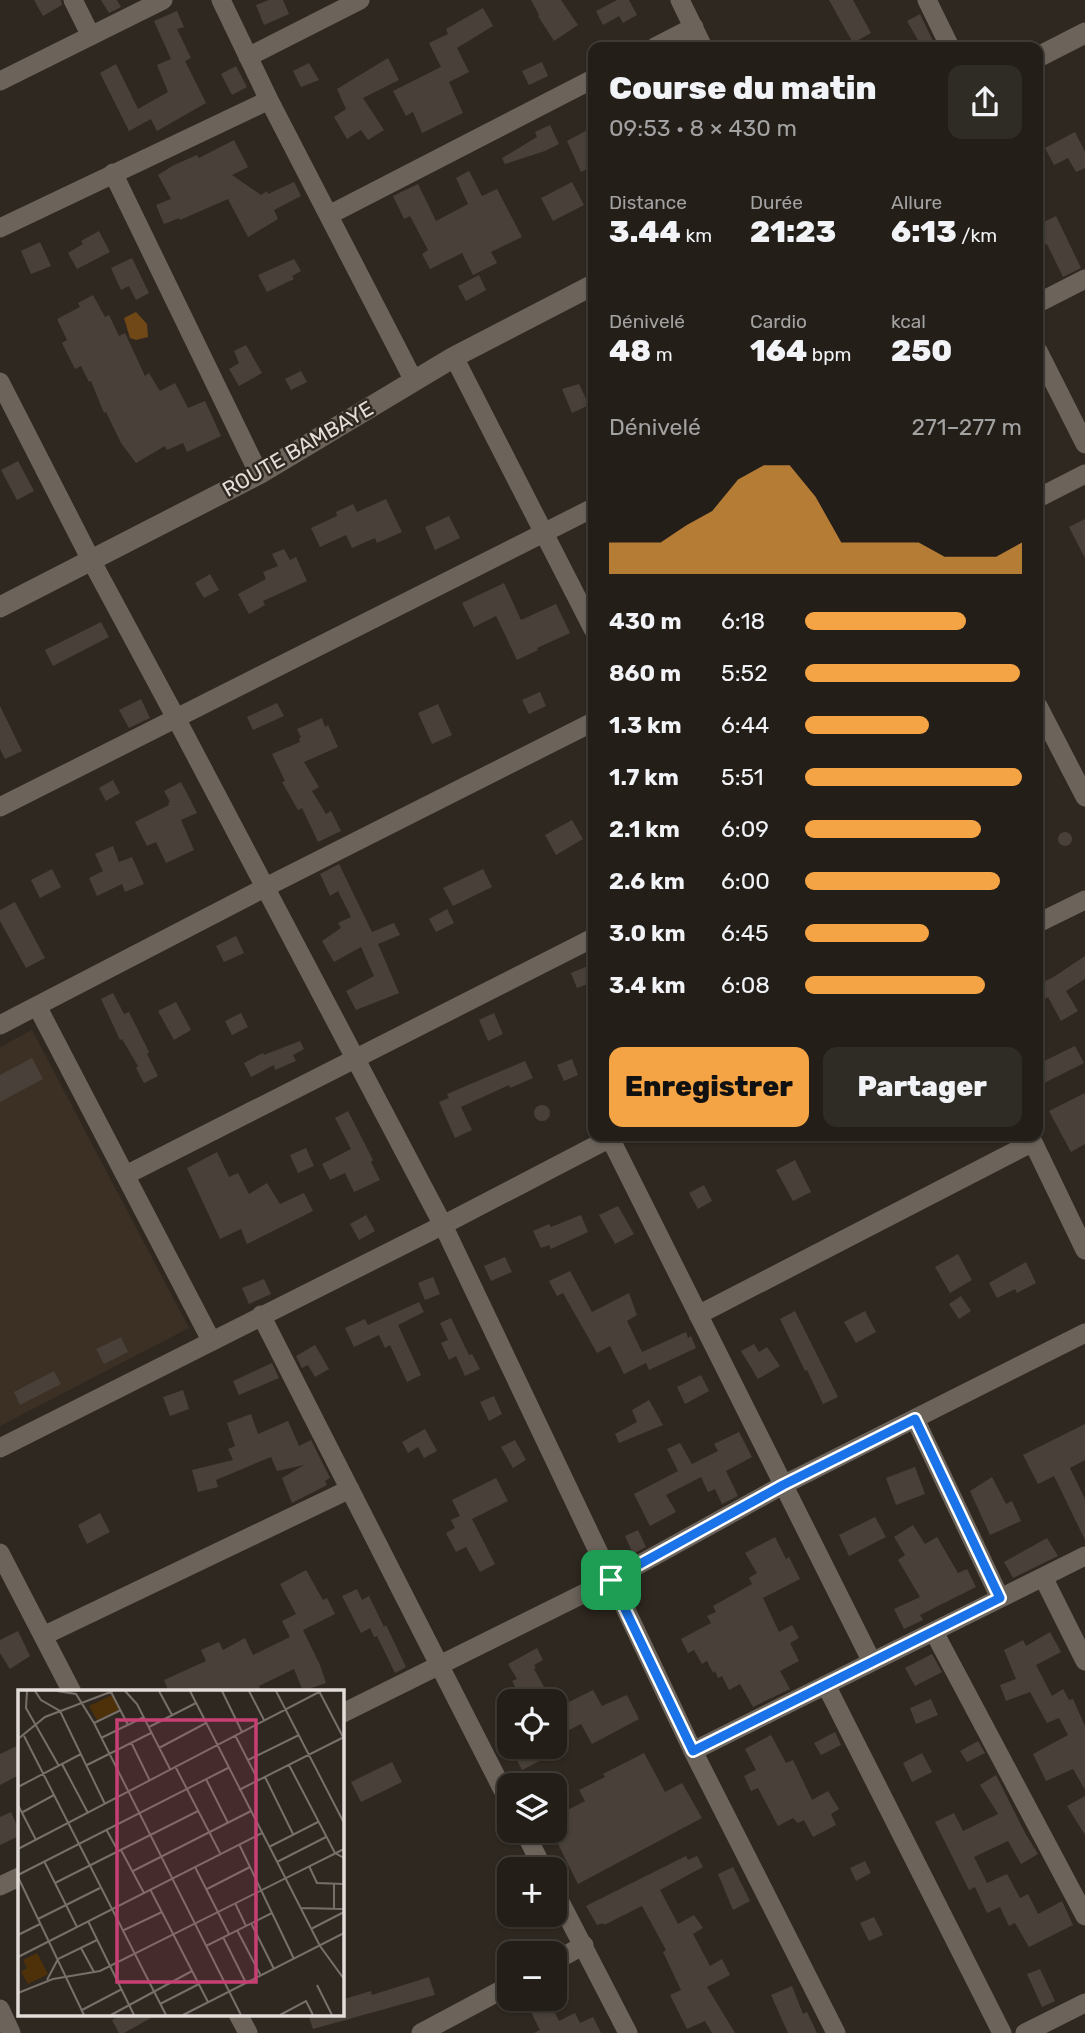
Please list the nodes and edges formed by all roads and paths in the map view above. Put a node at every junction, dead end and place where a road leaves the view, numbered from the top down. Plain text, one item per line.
1 (73, 0) edge
2 (163, 0) edge
3 (221, 0) edge
4 (360, 0) edge
5 (680, 0) edge
6 (927, 0) edge
7 (694, 27) junction
8 (1085, 33) edge
9 (91, 36) junction
10 (665, 42) edge
11 (701, 42) edge
12 (948, 42) edge
13 (1043, 54) edge
14 (248, 57) junction
15 (0, 81) edge
16 (588, 82) edge
17 (269, 100) junction
18 (113, 173) junction
19 (330, 215) junction
20 (0, 228) edge
21 (1085, 279) edge
22 (588, 288) edge
23 (1043, 300) edge
24 (454, 357) junction
25 (1043, 361) edge
26 (414, 381) junction
27 (0, 382) edge
28 (1085, 444) edge
29 (259, 474) junction
30 (1085, 474) edge
31 (1043, 495) edge
32 (588, 511) edge
33 (544, 533) junction
34 (91, 560) junction
35 (0, 607) edge
36 (588, 619) edge
37 (1043, 717) edge
38 (176, 718) junction
39 (588, 725) edge
40 (1085, 797) edge
41 (0, 807) edge
42 (266, 887) junction
43 (1085, 900) edge
44 (1043, 921) edge
45 (588, 941) edge
46 (37, 1006) junction
47 (3, 1017) edge
48 (356, 1060) junction
49 (604, 1141) edge
50 (614, 1141) edge
51 (1028, 1141) edge
52 (1033, 1141) edge
53 (125, 1175) junction
54 (443, 1225) junction
55 (1085, 1250) edge
56 (261, 1315) junction
57 (698, 1315) junction
58 (1085, 1333) edge
59 (211, 1340) junction
60 (915, 1419) junction
61 (0, 1448) edge
62 (783, 1485) junction
63 (350, 1489) junction
64 (0, 1553) edge
65 (1085, 1556) edge
66 (1043, 1577) junction
67 (611, 1580) junction
68 (1000, 1598) junction
69 (934, 1632) junction
70 (43, 1636) junction
71 (1085, 1661) edge
72 (872, 1662) junction
73 (439, 1664) junction
74 (826, 1685) junction
75 (71, 1690) edge
76 (343, 1713) edge
77 (693, 1751) junction
78 (497, 1778) edge
79 (18, 1877) edge
80 (0, 1886) edge
81 (567, 1914) edge
82 (1085, 1916) edge
83 (584, 1945) junction
84 (567, 1954) edge
85 (497, 1992) edge
86 (1085, 2003) edge
87 (0, 2009) edge
88 (239, 2016) edge
89 (11, 2033) edge
90 (248, 2033) edge
91 (421, 2033) edge
92 (628, 2033) edge
93 (836, 2033) edge
94 (1002, 2033) edge
95 (1025, 2033) edge

1 - 9 street
2 - 9 street
3 - 14 street
4 - 14 street
5 - 7 street
6 - 12 street
7 - 10 street
7 - 11 street
8 - 13 street
9 - 15 street
14 - 17 street
16 - 19 street
17 - 18 street
17 - 19 street
18 - 20 street
18 - 29 street
19 - 26 street
21 - 23 street
22 - 24 street, ROUTE BAMBAYE
24 - 26 street, ROUTE BAMBAYE
24 - 33 street
25 - 28 street
26 - 29 street, ROUTE BAMBAYE
27 - 34 street
29 - 34 street, ROUTE BAMBAYE
30 - 31 street
32 - 33 street
33 - 36 street
33 - 38 street
34 - 35 street, ROUTE BAMBAYE
34 - 38 street
37 - 40 street
38 - 41 street
38 - 42 street
39 - 42 street
42 - 46 street
42 - 48 street
43 - 44 street
45 - 48 street
46 - 47 street
46 - 53 street
48 - 53 street
48 - 54 street
49 - 54 street
50 - 57 street
51 - 57 street
52 - 55 street
53 - 59 street
54 - 56 street
54 - 67 street
56 - 59 street
56 - 63 street
57 - 62 street
58 - 60 street
59 - 61 street
60 - 62 street
60 - 68 street
62 - 67 street
62 - 72 street
63 - 70 street
63 - 73 street
64 - 70 street
65 - 66 street
66 - 68 street
66 - 71 street
67 - 73 street
67 - 77 street
68 - 69 street
69 - 72 street
69 - 82 street
70 - 75 street
72 - 74 street
73 - 76 street
73 - 78 street
74 - 77 street
74 - 94 street
77 - 93 street
79 - 80 street
81 - 83 street
83 - 84 street
83 - 92 street
85 - 91 street
86 - 95 street
87 - 89 street
88 - 90 street

